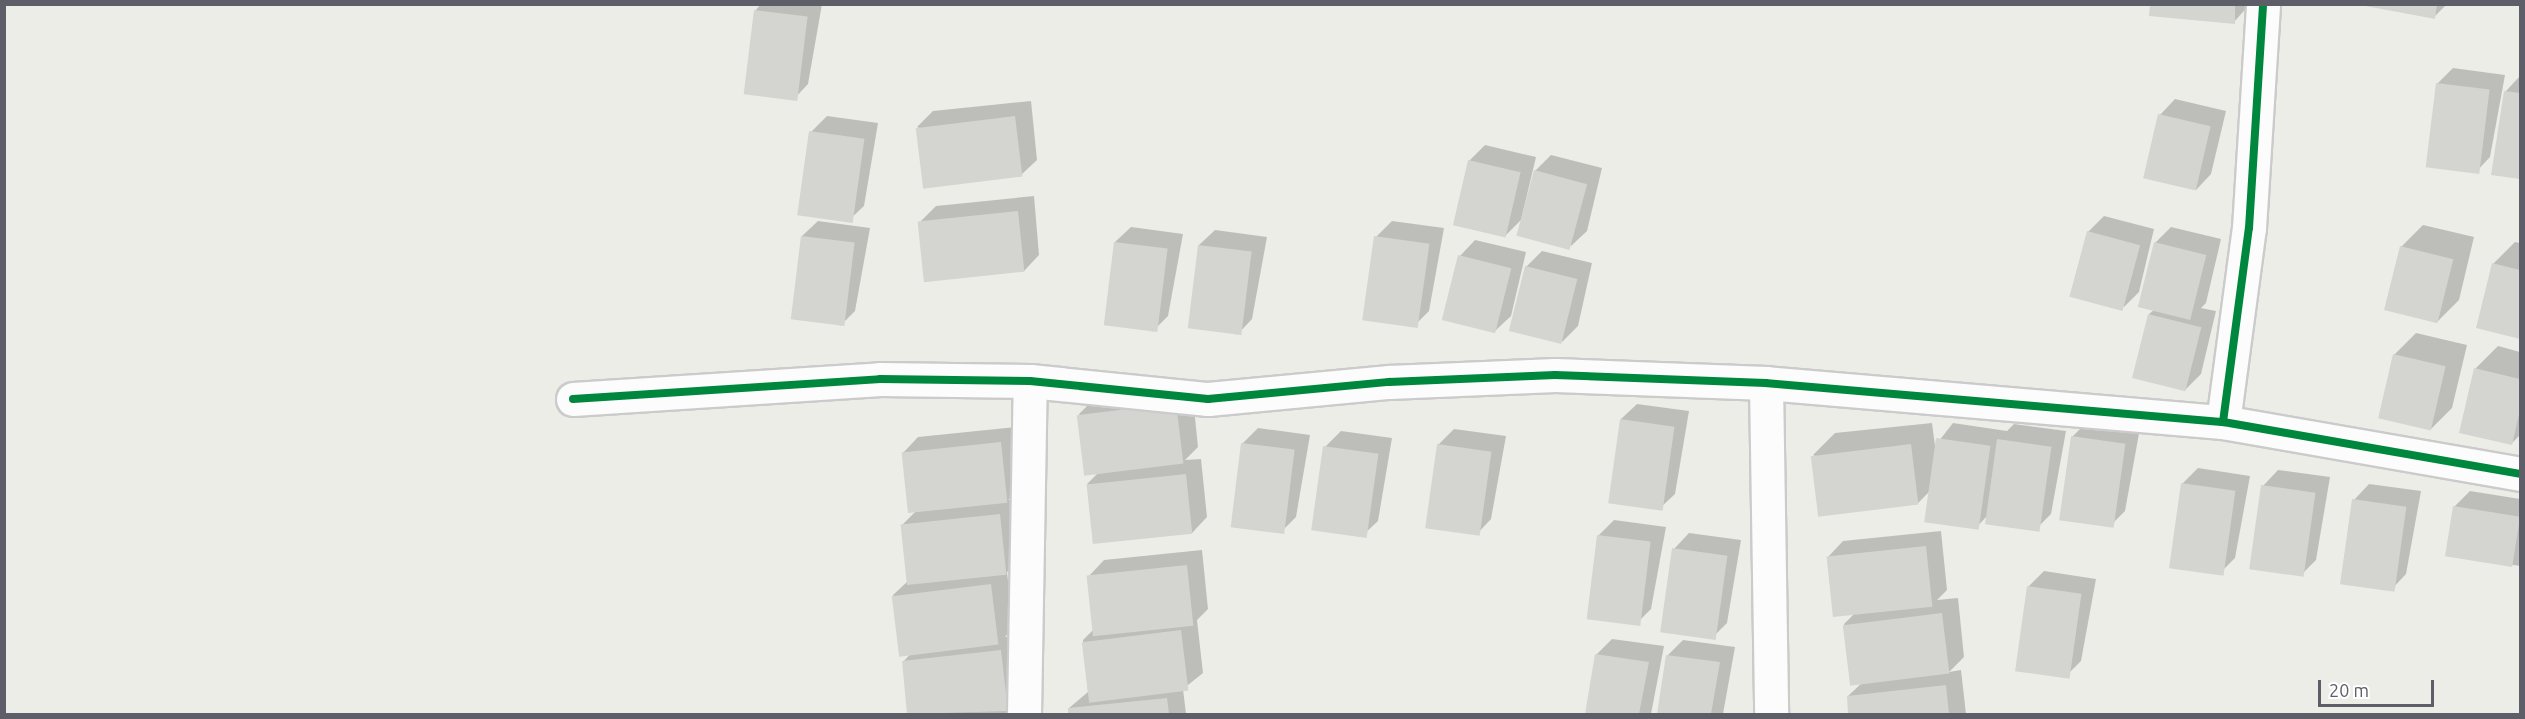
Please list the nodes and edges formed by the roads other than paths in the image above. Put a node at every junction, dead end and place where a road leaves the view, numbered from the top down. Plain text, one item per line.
1 (2263, 4) edge
2 (1030, 381) junction
3 (1766, 383) junction
4 (573, 399) dead end
5 (2223, 422) junction
6 (2520, 474) edge
7 (1023, 714) edge
8 (1771, 714) edge

1 - 5 street
2 - 3 street
2 - 4 street
2 - 7 street
3 - 5 street
3 - 8 street
5 - 6 street

